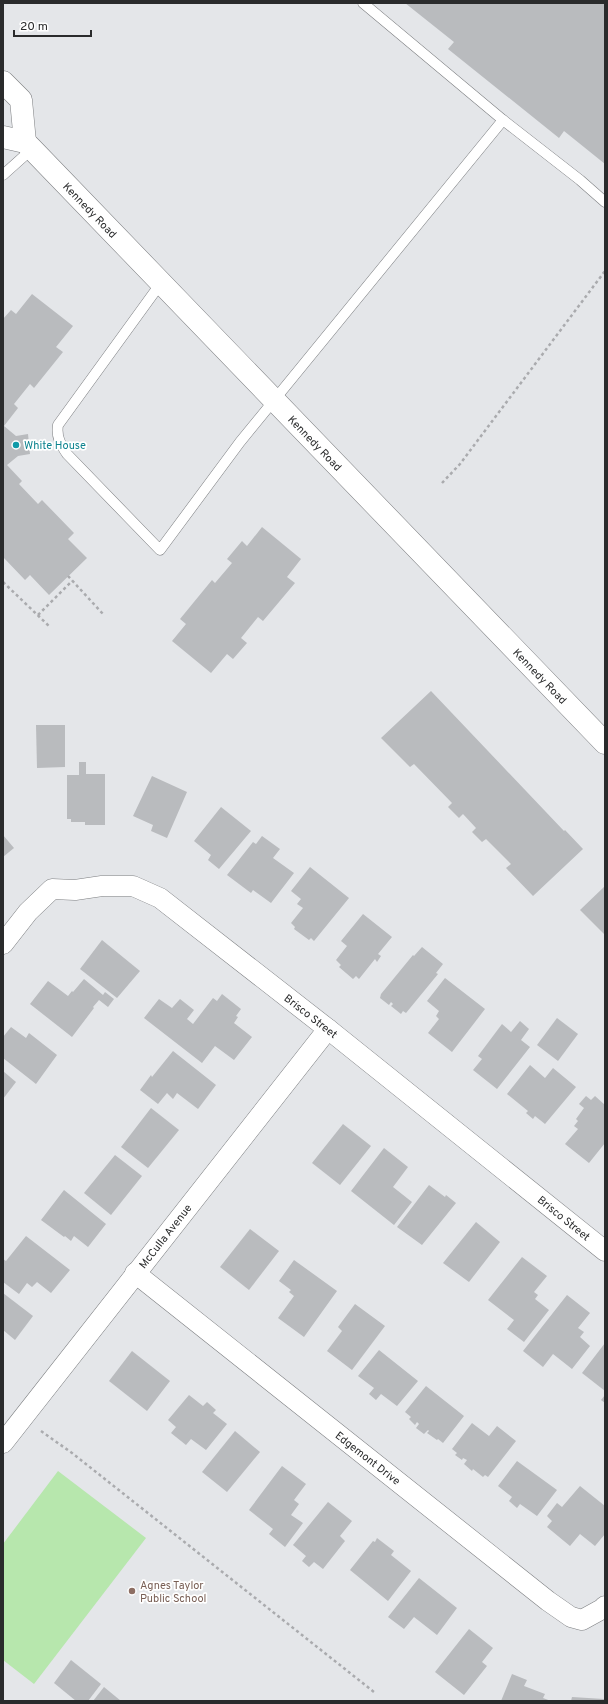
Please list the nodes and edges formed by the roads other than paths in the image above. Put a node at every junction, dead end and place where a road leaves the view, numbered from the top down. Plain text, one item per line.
1 (363, 3) edge
2 (3, 82) edge
3 (503, 120) junction
4 (3, 137) edge
5 (28, 146) junction
6 (3, 175) edge
7 (605, 202) edge
8 (161, 283) junction
9 (274, 400) junction
10 (605, 743) edge
11 (3, 944) edge
12 (328, 1029) junction
13 (605, 1251) edge
14 (135, 1273) junction
15 (3, 1443) edge
16 (605, 1606) edge

1 - 3 lane
2 - 5 main road
3 - 7 lane
3 - 9 lane
4 - 5 main road
5 - 6 lane
5 - 8 main road, Kennedy Road
8 - 9 main road, Kennedy Road
8 - 9 lane
9 - 10 main road, Kennedy Road
11 - 12 street, Brisco Street
12 - 13 street, Brisco Street
12 - 14 street, McCulla Avenue
14 - 15 street, McCulla Avenue
14 - 16 street, Edgemont Drive

